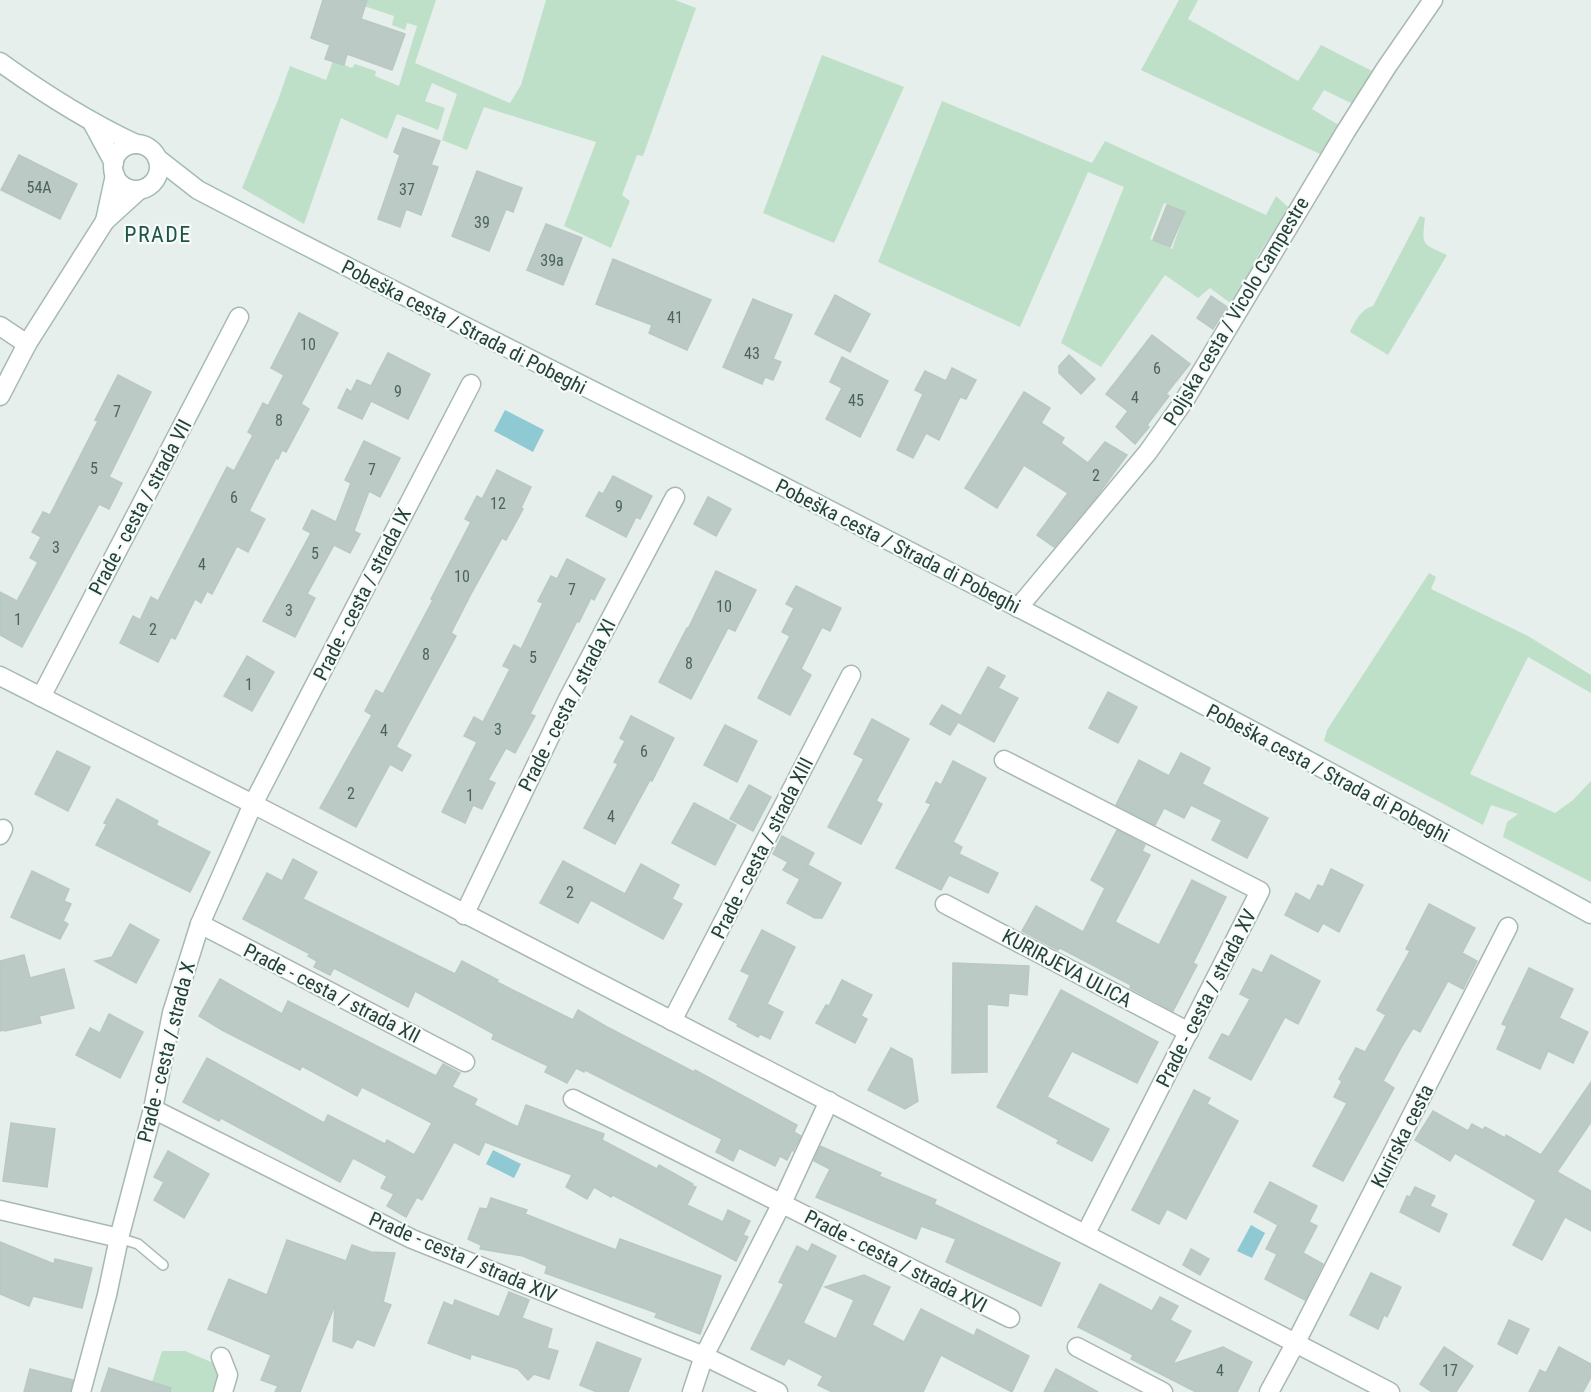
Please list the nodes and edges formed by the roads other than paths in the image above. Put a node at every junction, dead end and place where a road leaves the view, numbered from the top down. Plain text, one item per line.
1 (1434, 0) edge
2 (0, 62) edge
3 (93, 123) junction
4 (136, 144) junction
5 (158, 158) junction
6 (114, 169) junction
7 (147, 186) junction
8 (198, 190) junction
9 (105, 221) junction
10 (239, 317) dead end
11 (0, 326) edge
12 (27, 344) junction
13 (471, 384) dead end
14 (0, 396) edge
15 (675, 497) dead end
16 (1018, 608) junction
17 (851, 675) dead end
18 (0, 676) edge
19 (41, 697) junction
20 (1004, 760) dead end
21 (253, 804) junction
22 (945, 904) dead end
23 (1591, 914) edge
24 (464, 915) junction
25 (200, 924) junction
26 (1508, 927) dead end
27 (672, 1021) junction
28 (1189, 1032) junction
29 (465, 1062) dead end
30 (573, 1098) dead end
31 (829, 1101) junction
32 (153, 1109) junction
33 (782, 1203) junction
34 (0, 1210) edge
35 (1086, 1233) junction
36 (119, 1238) junction
37 (163, 1265) dead end
38 (1010, 1318) dead end
39 (1295, 1344) junction
40 (1077, 1347) dead end
41 (704, 1356) junction
42 (221, 1357) dead end
43 (81, 1392) edge
44 (224, 1392) edge
45 (692, 1392) edge
46 (778, 1392) edge
47 (1164, 1392) edge
48 (1269, 1392) edge
49 (1390, 1392) edge

1 - 16 street, Poljska cesta / Vicolo Campestre
2 - 3 street, Pobeška cesta / Strada di Pobeghi
3 - 4 street, Pobeška cesta / Strada di Pobeghi
3 - 6 street, Pobeška cesta / Strada di Pobeghi
4 - 5 street, Pobeška cesta / Strada di Pobeghi
4 - 6 street
5 - 7 street
5 - 8 street, Pobeška cesta / Strada di Pobeghi
6 - 7 street, Pobeška cesta / Strada di Pobeghi
6 - 9 street
7 - 8 street, Pobeška cesta / Strada di Pobeghi
7 - 9 street
8 - 16 street, Pobeška cesta / Strada di Pobeghi
9 - 12 street
10 - 19 street, Prade - cesta / strada VII
11 - 12 street
12 - 14 street
13 - 21 street, Prade - cesta / strada IX
15 - 24 street, Prade - cesta / strada XI
16 - 23 street, Pobeška cesta / Strada di Pobeghi
17 - 27 street, Prade - cesta / strada XIII
18 - 19 street
19 - 21 street
20 - 28 street, Prade - cesta / strada XV
21 - 24 street
21 - 25 street, Prade - cesta / strada X
22 - 28 street, KURIRJEVA ULICA
24 - 27 street
25 - 29 street, Prade - cesta / strada XII
25 - 32 street, Prade - cesta / strada X
26 - 39 street, Kurirska cesta
27 - 31 street
28 - 35 street, Prade - cesta / strada XV
30 - 33 street, Prade - cesta / strada XVI
31 - 33 street, Prade - cesta / strada XVI
31 - 35 street
32 - 36 street, Prade - cesta / strada X
32 - 41 street, Prade - cesta / strada XIV
33 - 38 street, Prade - cesta / strada XVI
33 - 41 street, Prade - cesta / strada XVI
34 - 36 street
35 - 39 street
36 - 37 lane
36 - 43 street, Prade - cesta / strada X
39 - 48 street, Kurirska cesta
39 - 49 street
40 - 47 street
41 - 45 street, Prade - cesta / strada XVI
41 - 46 street, Prade - cesta / strada XIV
42 - 44 street

